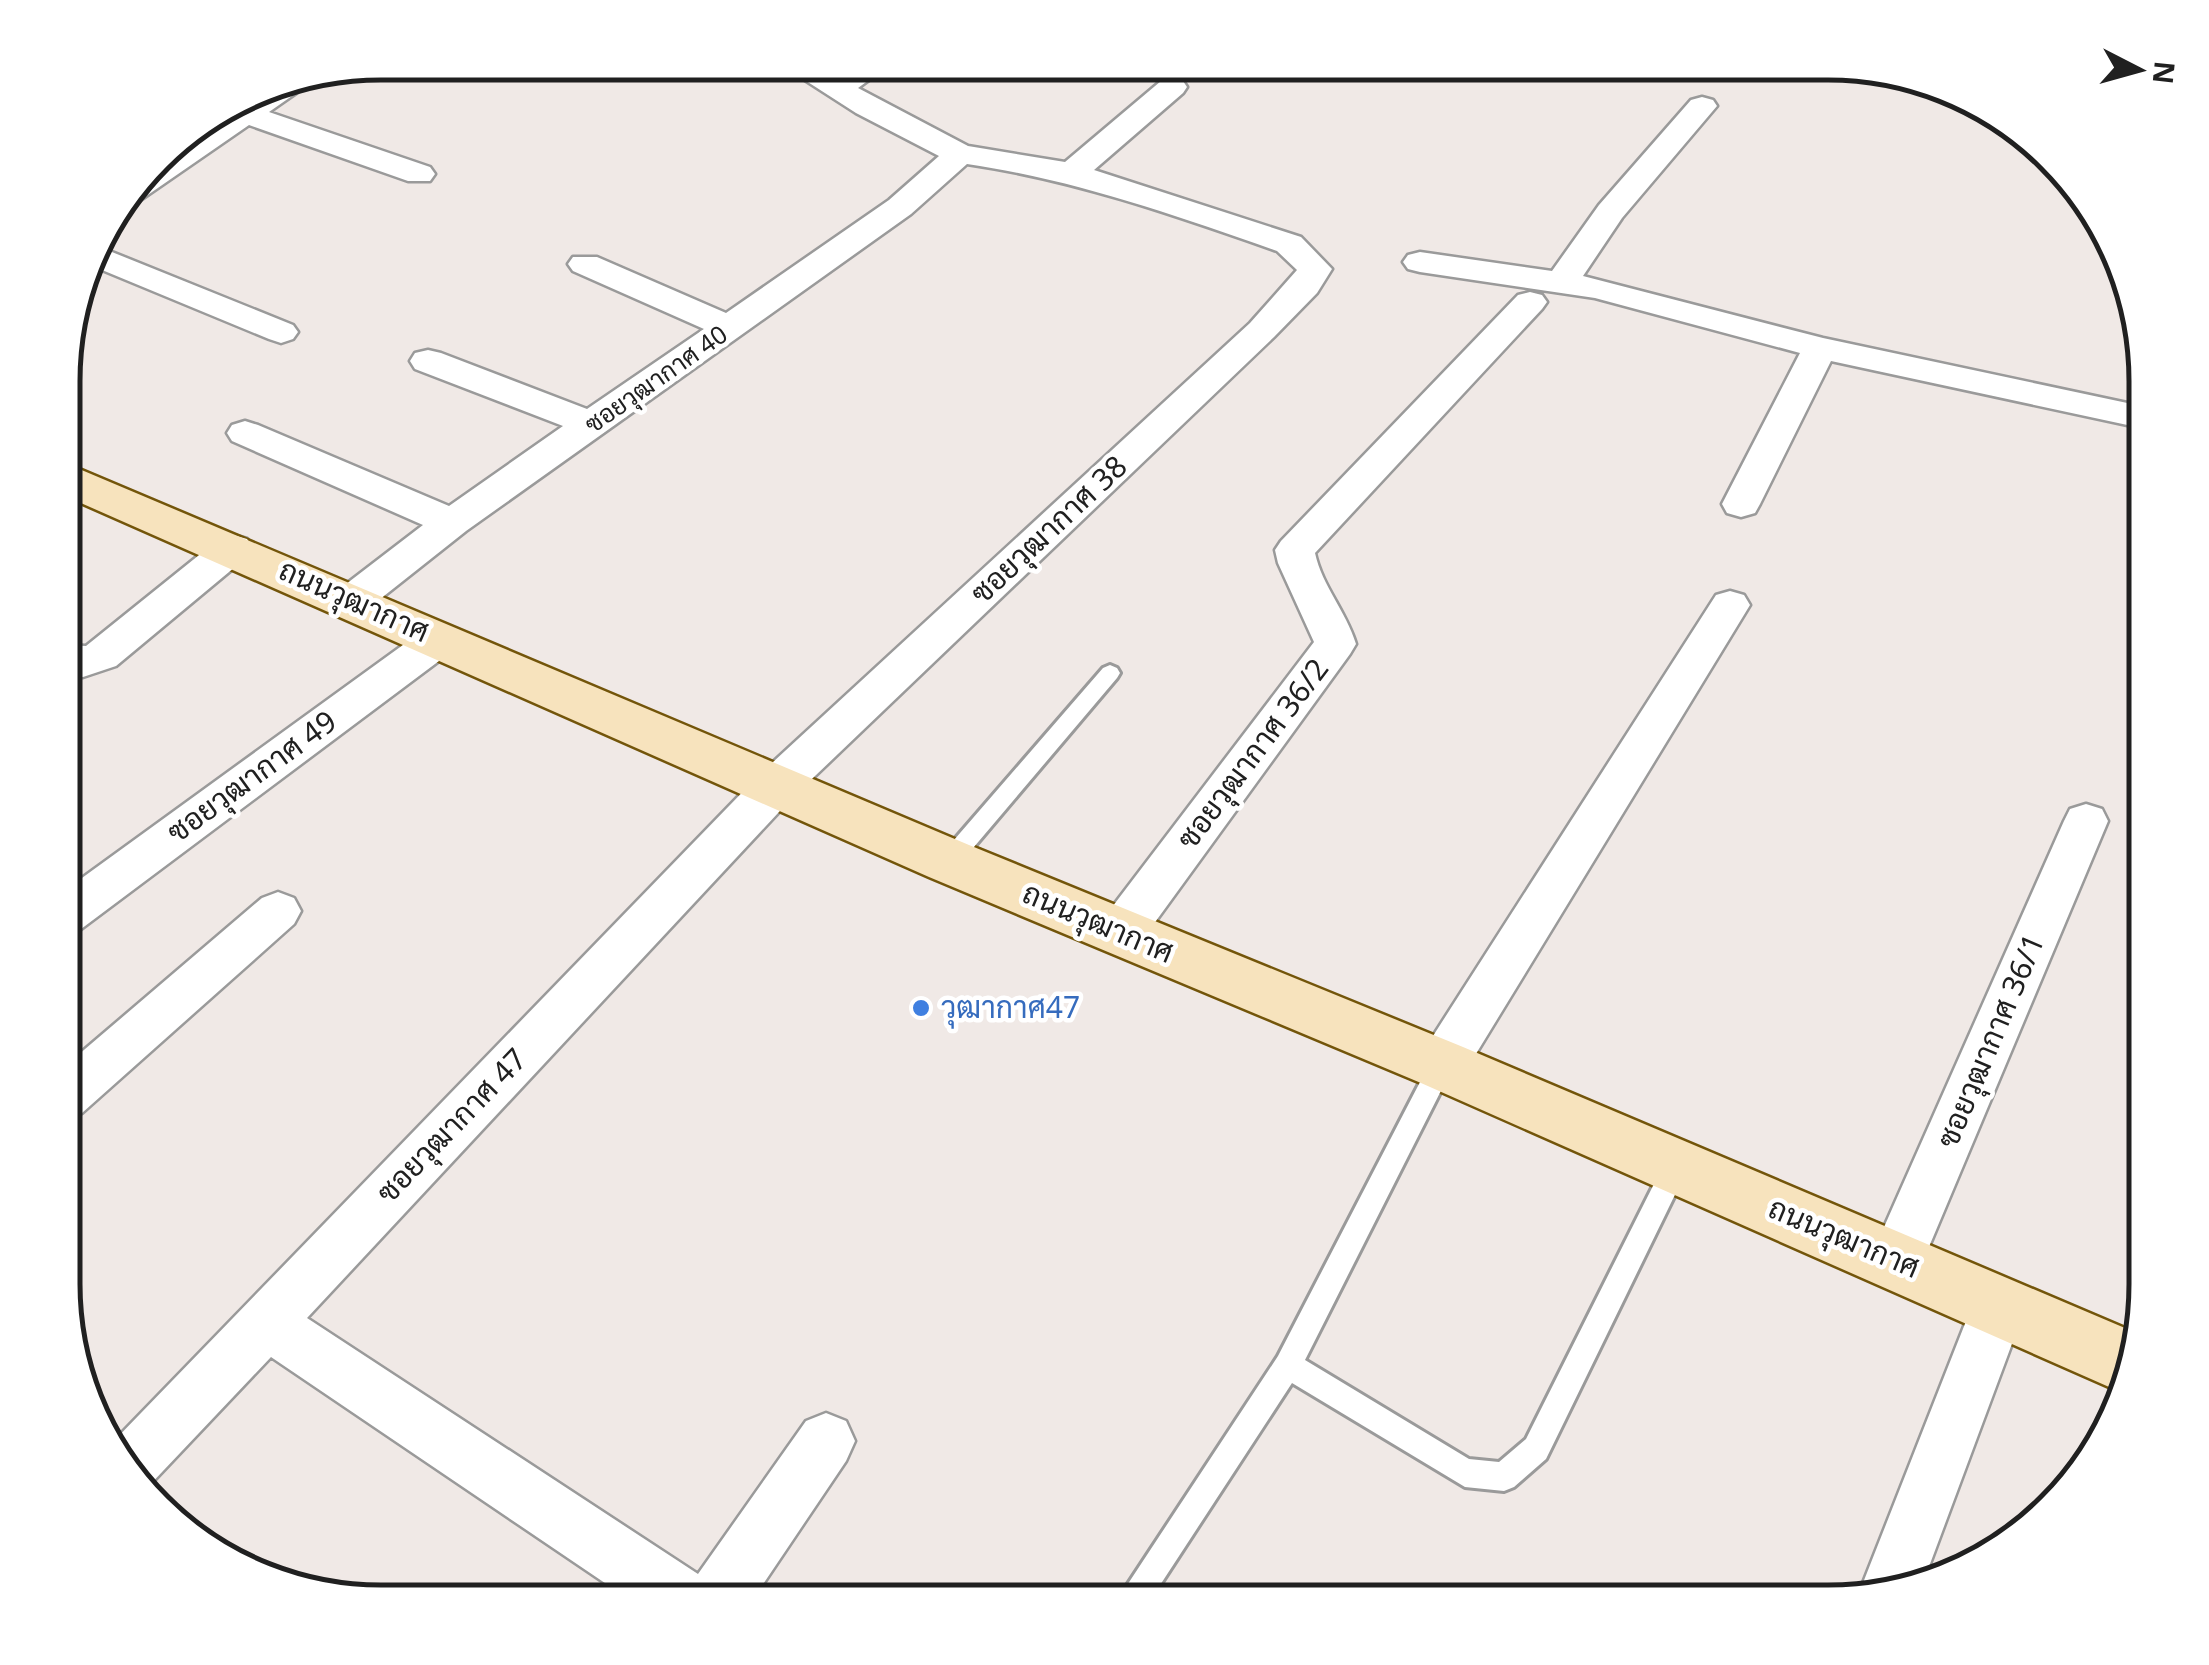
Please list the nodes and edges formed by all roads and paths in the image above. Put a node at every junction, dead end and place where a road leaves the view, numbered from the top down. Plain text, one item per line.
1 (826, 81) edge
2 (850, 81) edge
3 (840, 87) junction
4 (1172, 87) dead end
5 (1702, 106) dead end
6 (253, 109) edge
7 (246, 114) junction
8 (960, 154) junction
9 (180, 158) edge
10 (419, 174) dead end
11 (1070, 174) junction
12 (106, 260) edge
13 (1420, 262) dead end
14 (585, 264) dead end
15 (1546, 292) junction
16 (729, 328) junction
17 (281, 332) dead end
18 (1820, 348) junction
19 (428, 361) dead end
20 (2129, 414) edge
21 (591, 424) junction
22 (245, 432) dead end
23 (80, 484) edge
24 (1741, 504) dead end
25 (452, 522) junction
26 (233, 548) junction
27 (350, 602) junction
28 (1730, 605) dead end
29 (440, 639) junction
30 (80, 663) edge
31 (1110, 673) dead end
32 (776, 786) junction
33 (2086, 821) dead end
34 (949, 860) junction
35 (81, 904) edge
36 (278, 910) dead end
37 (1120, 933) junction
38 (1442, 1065) junction
39 (81, 1083) edge
40 (1676, 1166) junction
41 (1896, 1261) junction
42 (1999, 1306) junction
43 (265, 1322) junction
44 (2120, 1359) edge
45 (1288, 1365) junction
46 (826, 1441) dead end
47 (136, 1459) edge
48 (1895, 1577) edge
49 (659, 1584) edge
50 (727, 1584) edge
51 (1143, 1585) edge

1 - 3 street
2 - 3 street
3 - 8 street
4 - 11 street
5 - 15 street
6 - 7 street
7 - 9 street
7 - 10 street
8 - 11 street
8 - 16 street, ซอยวุฒากาศ 40
11 - 32 street, ซอยวุฒากาศ 38
12 - 17 street
13 - 15 street
14 - 16 street
15 - 18 street
15 - 37 street, ซอยวุฒากาศ 36/2
16 - 21 street, ซอยวุฒากาศ 40
18 - 20 street
18 - 24 street
19 - 21 street
21 - 25 street, ซอยวุฒากาศ 40
22 - 25 street
23 - 26 main road, ถนนวุฒากาศ
25 - 27 street, ซอยวุฒากาศ 40
26 - 27 main road, ถนนวุฒากาศ
26 - 30 street
27 - 29 main road, ถนนวุฒากาศ
28 - 38 street
29 - 32 main road, ถนนวุฒากาศ
29 - 35 street, ซอยวุฒากาศ 49
31 - 34 lane
32 - 34 main road, ถนนวุฒากาศ
32 - 43 street, ซอยวุฒากาศ 47
33 - 41 street, ซอยวุฒากาศ 36/1
34 - 37 main road, ถนนวุฒากาศ
36 - 39 street
37 - 38 main road, ถนนวุฒากาศ
38 - 40 main road, ถนนวุฒากาศ
38 - 45 lane
40 - 41 main road, ถนนวุฒากาศ
40 - 45 lane
41 - 42 main road, ถนนวุฒากาศ
42 - 44 main road, ถนนวุฒากาศ
42 - 48 street
43 - 47 street, ซอยวุฒากาศ 47
43 - 49 street
45 - 51 lane
46 - 50 street

